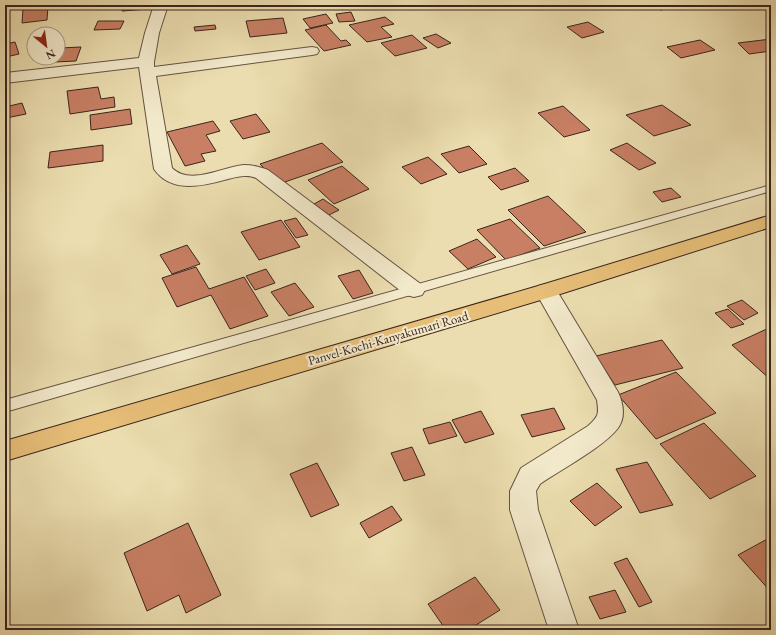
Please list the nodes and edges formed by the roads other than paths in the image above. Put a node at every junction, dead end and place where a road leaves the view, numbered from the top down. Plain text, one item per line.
1 (161, 5) edge
2 (312, 51) dead end
3 (147, 67) junction
4 (5, 78) edge
5 (771, 188) edge
6 (771, 221) edge
7 (414, 290) junction
8 (546, 291) junction
9 (5, 406) edge
10 (5, 451) edge
11 (564, 630) edge

1 - 3 street
2 - 3 street
3 - 4 street
3 - 7 street
5 - 7 lane
6 - 8 highway, Panvel-Kochi-Kanyakumari Road
7 - 9 lane
8 - 10 highway, Panvel-Kochi-Kanyakumari Road
8 - 11 street

